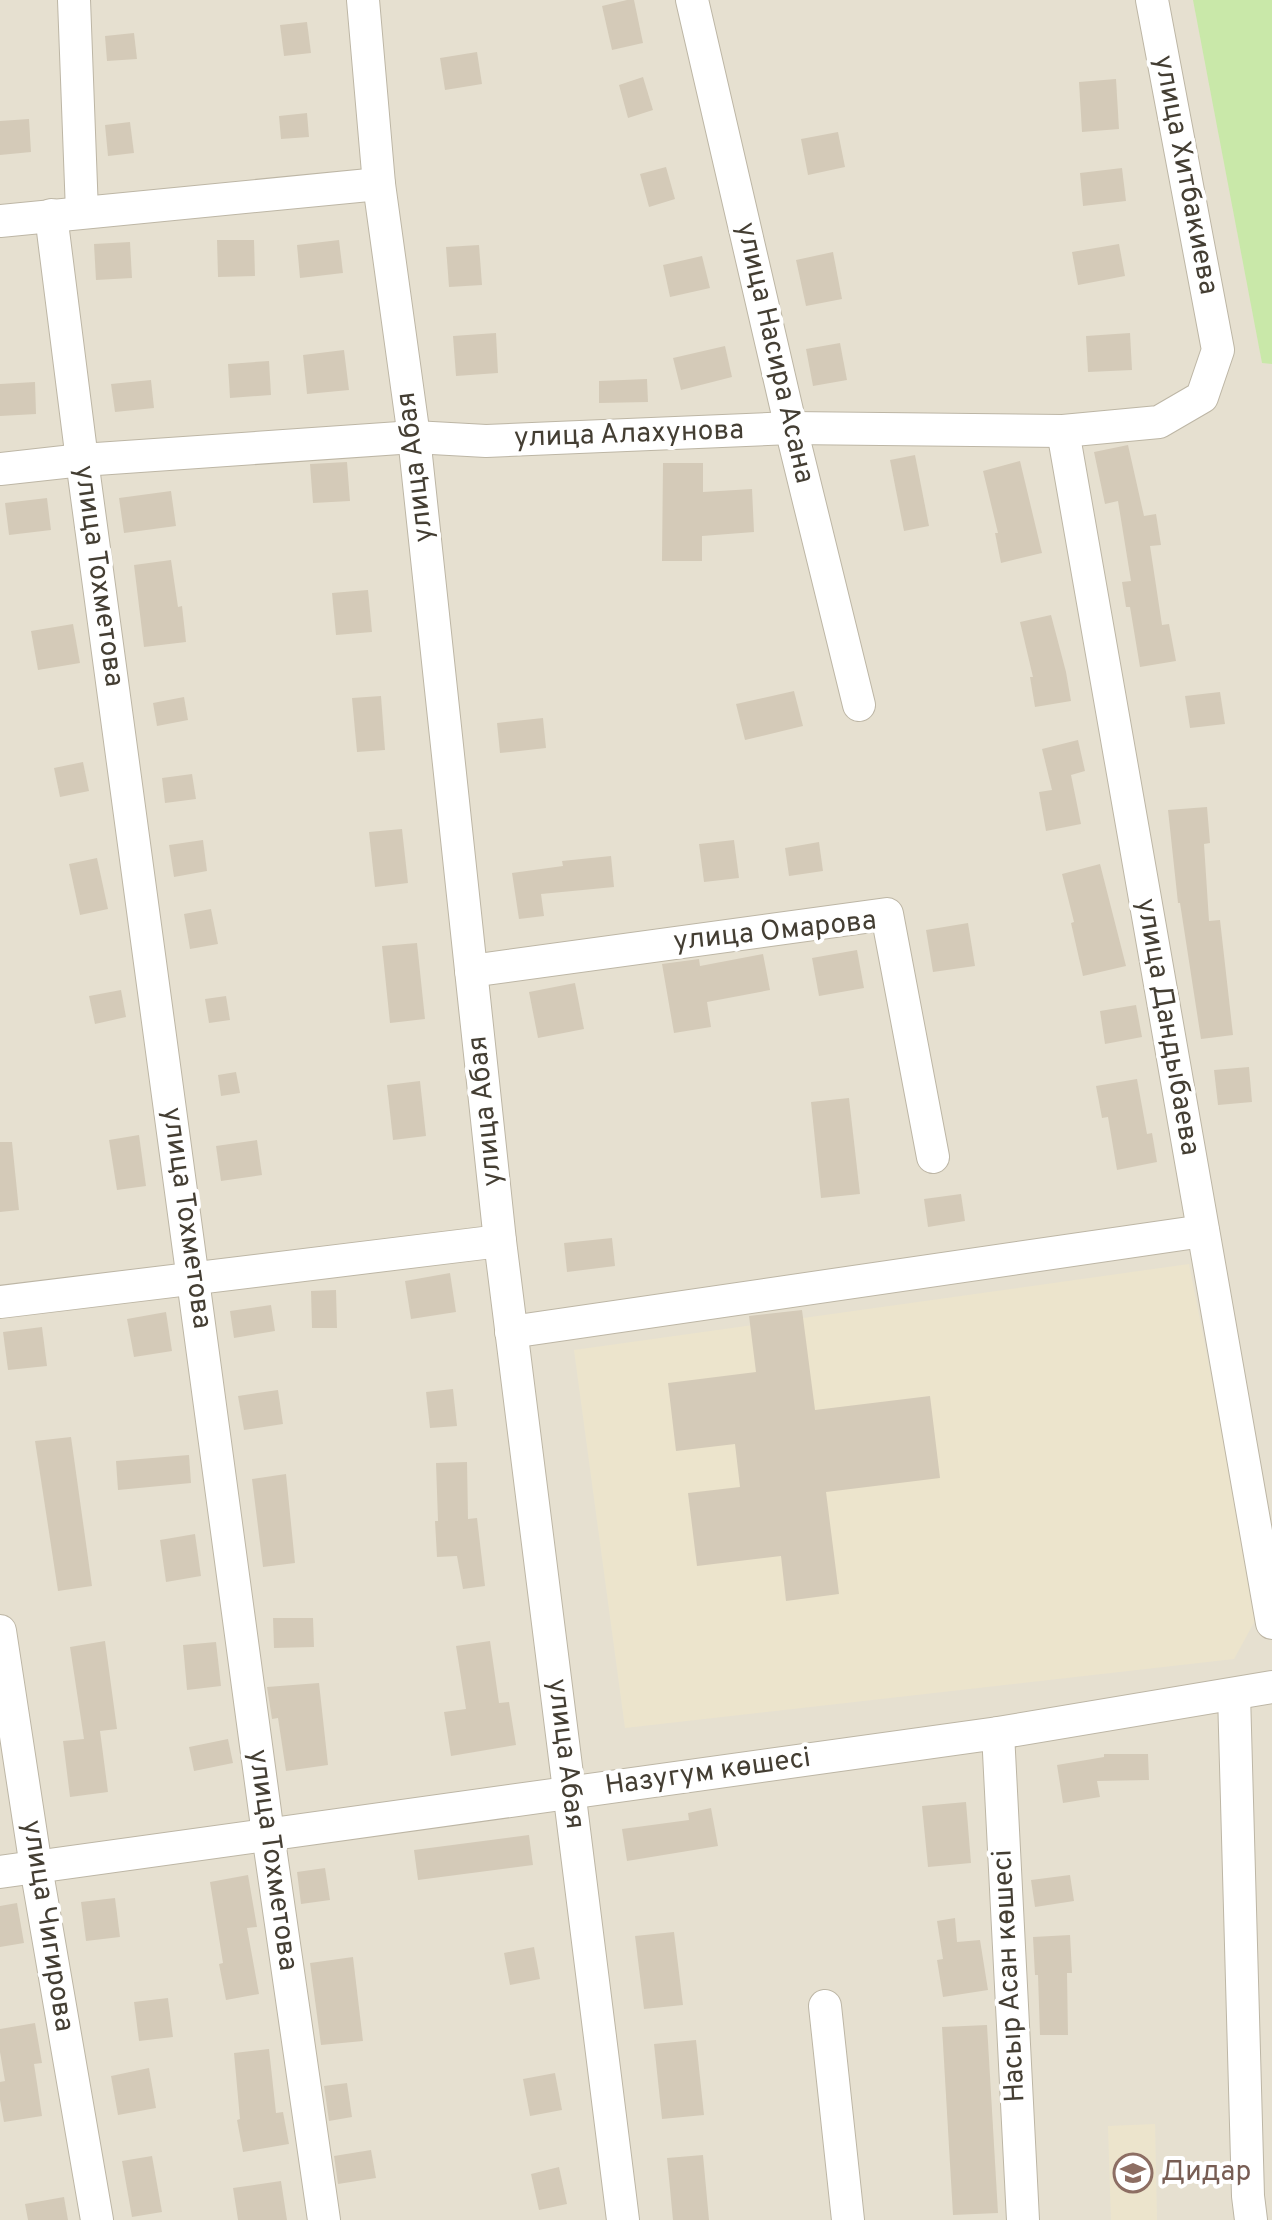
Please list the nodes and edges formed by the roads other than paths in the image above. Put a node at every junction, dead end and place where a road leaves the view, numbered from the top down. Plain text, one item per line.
1 (74, 0) edge
2 (363, 0) edge
3 (692, 0) edge
4 (1152, 0) edge
5 (379, 184) junction
6 (67, 214) junction
7 (0, 221) edge
8 (1218, 350) joint
9 (791, 428) junction
10 (1063, 431) junction
11 (414, 437) junction
12 (82, 460) junction
13 (0, 469) edge
14 (859, 705) dead end
15 (471, 971) junction
16 (933, 1157) dead end
17 (1203, 1231) junction
18 (500, 1241) junction
19 (194, 1278) junction
20 (0, 1302) edge
21 (511, 1332) junction
22 (1272, 1623) edge
23 (0, 1631) edge
24 (1272, 1687) edge
25 (1234, 1694) junction
26 (998, 1733) junction
27 (570, 1792) junction
28 (268, 1834) junction
29 (36, 1867) junction
30 (0, 1872) edge
31 (825, 2006) dead end
32 (97, 2220) edge
33 (324, 2220) edge
34 (623, 2220) edge
35 (848, 2220) edge
36 (1023, 2220) edge
37 (1251, 2220) edge

1 - 6 street, улица Тохметова
2 - 5 street, улица Абая
3 - 9 street, улица Насира Асана
4 - 8 street, улица Хитбакиева
5 - 6 street
5 - 11 street, улица Абая
6 - 7 street
6 - 12 street, улица Тохметова
8 - 10 street, улица Алахунова
9 - 10 street, улица Алахунова
9 - 11 street, улица Алахунова
9 - 14 street, улица Насира Асана
10 - 17 street, улица Дандыбаева
11 - 12 street, улица Алахунова
11 - 15 street, улица Абая
12 - 13 street, улица Алахунова
12 - 19 street, улица Тохметова
15 - 16 street, улица Омарова
15 - 18 street, улица Абая
17 - 21 street
17 - 22 street, улица Дандыбаева
18 - 19 street
18 - 21 street, улица Абая
19 - 20 street
19 - 28 street, улица Тохметова
21 - 27 street, улица Абая
23 - 29 street, улица Чигирова
24 - 25 street, Назугум көшесі
25 - 26 street, Назугум көшесі
25 - 37 street
26 - 27 street, Назугум көшесі
26 - 36 street, Насыр Асан көшесі
27 - 28 street, Назугум көшесі
27 - 34 street, улица Абая
28 - 29 street, Назугум көшесі
28 - 33 street, улица Тохметова
29 - 30 street, Назугум көшесі
29 - 32 street, улица Чигирова
31 - 35 street

